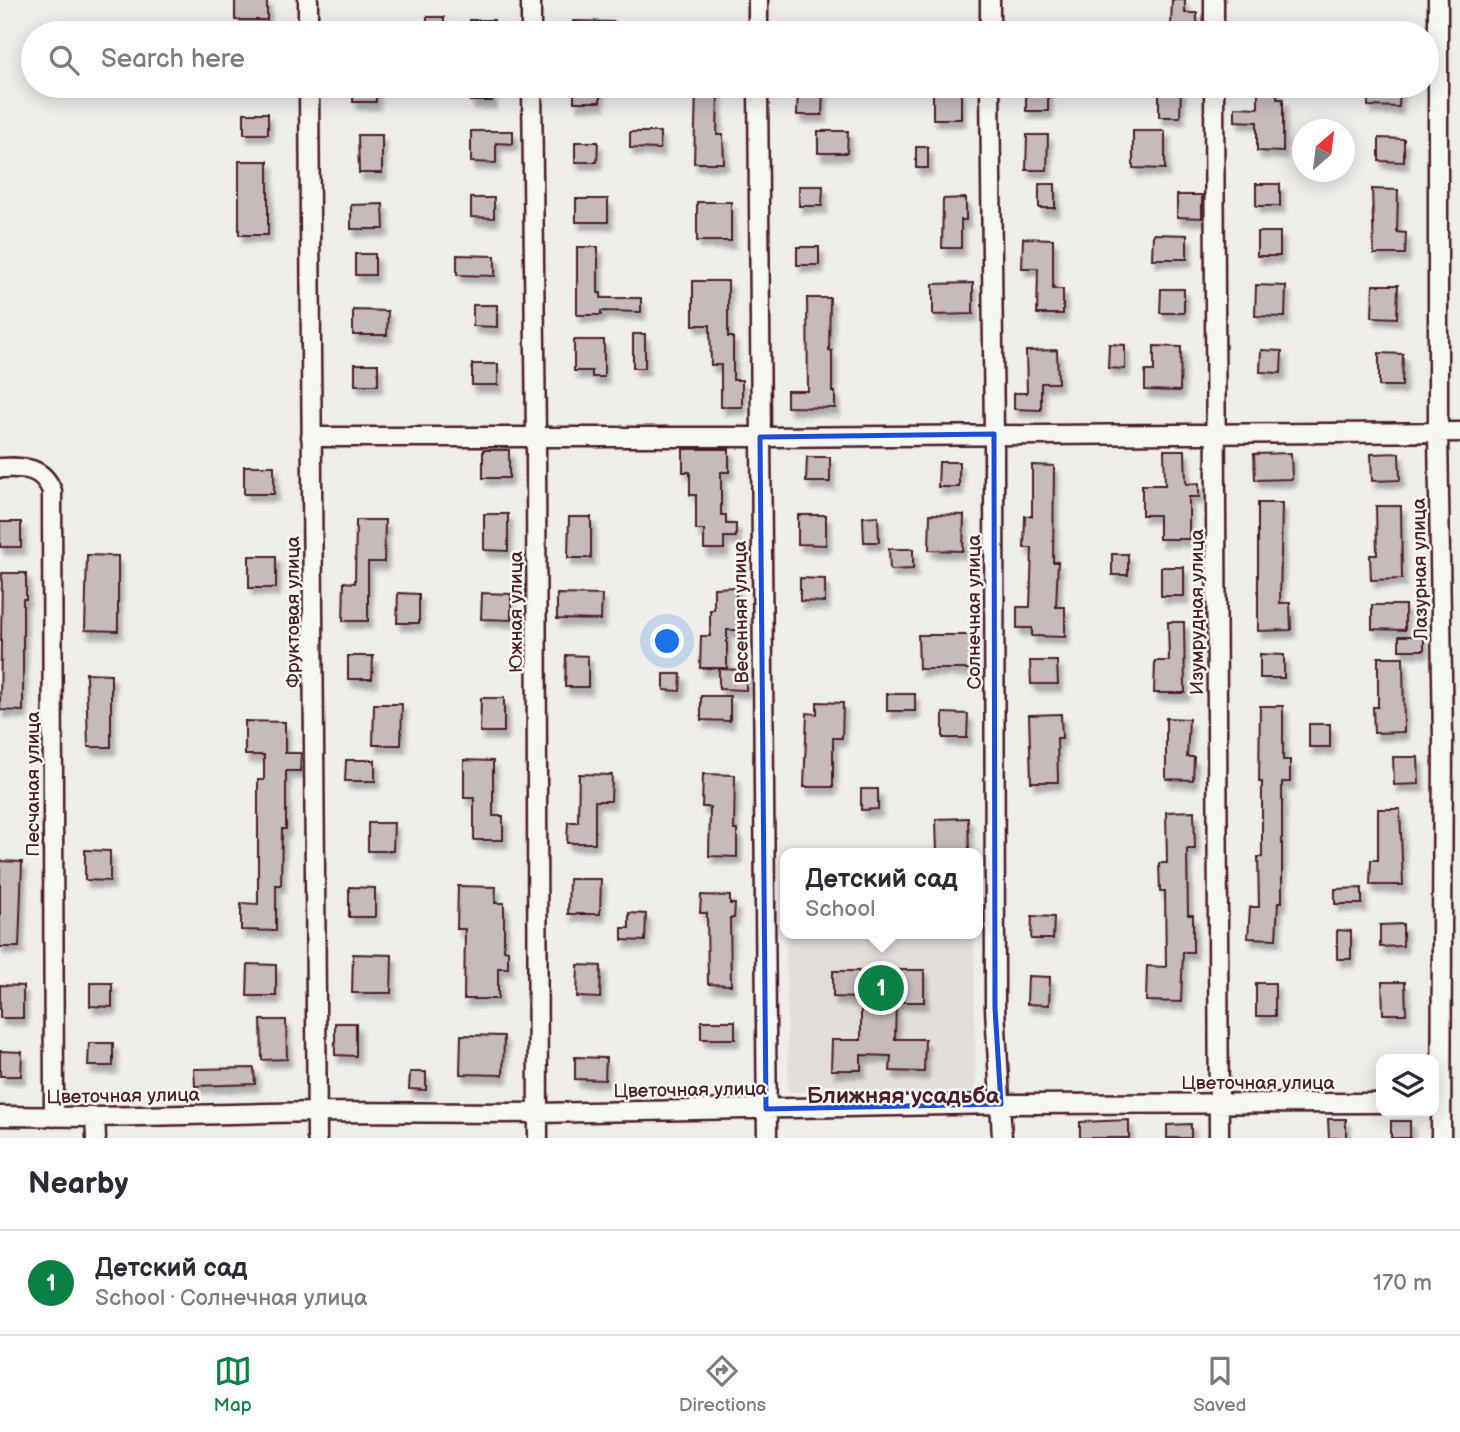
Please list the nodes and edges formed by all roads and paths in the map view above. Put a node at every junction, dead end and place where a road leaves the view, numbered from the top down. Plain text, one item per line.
1 (308, 0) edge
2 (531, 0) edge
3 (758, 0) edge
4 (990, 0) edge
5 (1213, 0) edge
6 (1438, 0) edge
7 (308, 21) edge
8 (531, 21) edge
9 (758, 21) edge
10 (990, 21) edge
11 (1214, 21) edge
12 (1438, 21) edge
13 (309, 98) edge
14 (532, 98) edge
15 (758, 98) edge
16 (990, 98) edge
17 (1214, 98) edge
18 (1438, 98) edge
19 (1460, 432) edge
20 (994, 434) junction
21 (1438, 434) junction
22 (1216, 435) junction
23 (311, 437) junction
24 (536, 437) junction
25 (760, 438) junction
26 (0, 468) edge
27 (1220, 1102) junction
28 (1376, 1103) edge
29 (1445, 1103) edge
30 (1001, 1104) junction
31 (766, 1109) junction
32 (317, 1112) junction
33 (537, 1113) junction
34 (0, 1116) edge
35 (54, 1117) junction
36 (95, 1117) junction
37 (96, 1138) edge
38 (317, 1138) edge
39 (538, 1138) edge
40 (767, 1138) edge
41 (1002, 1138) edge
42 (1219, 1138) edge
43 (1441, 1138) edge

1 - 7 street
2 - 8 street
3 - 9 street
4 - 10 street
5 - 11 street
6 - 12 street, Лазурная улица
13 - 23 street, Фруктовая улица
14 - 24 street, Южная улица
15 - 25 street, Весенняя улица
16 - 20 street, Солнечная улица
17 - 22 street, Изумрудная улица
18 - 21 street, Лазурная улица
19 - 21 street
20 - 22 street
20 - 25 street
20 - 30 street, Солнечная улица
21 - 22 street
21 - 29 street, Лазурная улица
22 - 27 street, Изумрудная улица
23 - 24 street
23 - 32 street, Фруктовая улица
24 - 25 street
24 - 33 street, Южная улица
25 - 31 street, Весенняя улица
26 - 35 street, Песчаная улица
27 - 28 street, Цветочная улица
27 - 30 street, Цветочная улица
27 - 42 street, Изумрудная улица
29 - 43 street, Лазурная улица
30 - 31 street, Цветочная улица
30 - 41 street, Солнечная улица
31 - 33 street, Цветочная улица
31 - 40 street, Весенняя улица
32 - 33 street, Цветочная улица
32 - 36 street, Цветочная улица
32 - 38 street, Фруктовая улица
33 - 39 street, Южная улица
34 - 35 street, Цветочная улица
35 - 36 street, Цветочная улица
36 - 37 street

